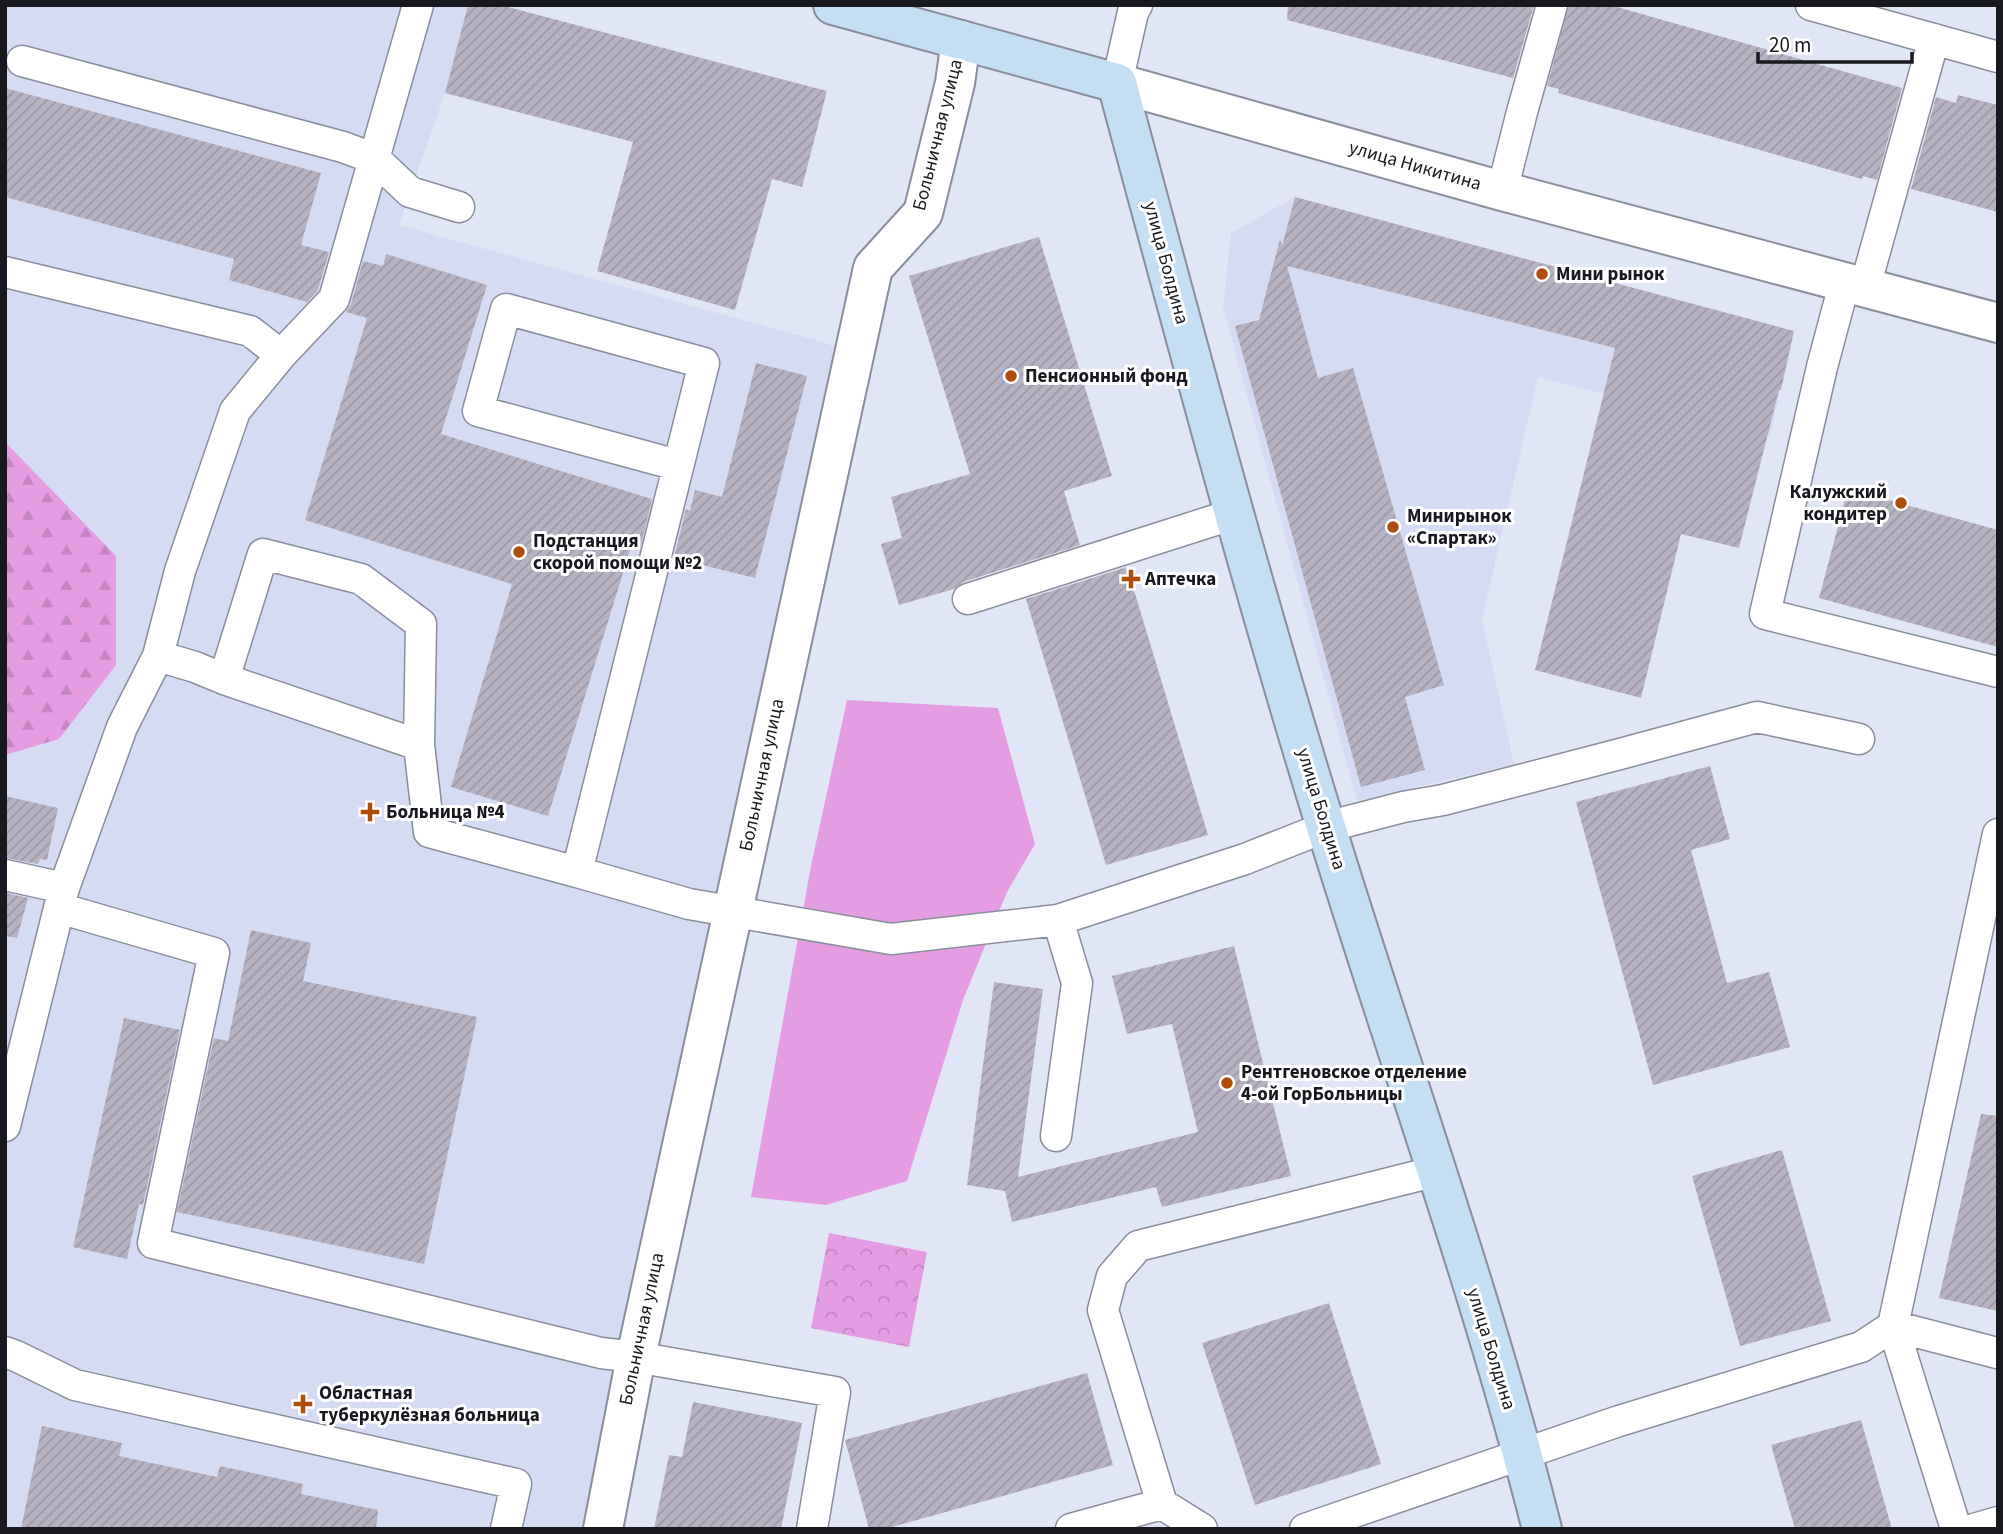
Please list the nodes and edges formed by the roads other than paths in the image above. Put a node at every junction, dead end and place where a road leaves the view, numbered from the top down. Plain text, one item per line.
1 (418, 5) edge
2 (833, 5) edge
3 (1137, 5) edge
4 (1552, 5) edge
5 (1811, 5) edge
6 (1934, 39) junction
7 (961, 40) junction
8 (1998, 57) edge
9 (22, 61) dead end
10 (1117, 83) junction
11 (375, 159) junction
12 (1502, 191) junction
13 (459, 206) dead end
14 (5, 272) edge
15 (1855, 284) junction
16 (1998, 323) edge
17 (281, 355) junction
18 (677, 465) junction
19 (1234, 514) junction
20 (968, 599) dead end
21 (158, 656) junction
22 (1998, 673) edge
23 (224, 679) junction
24 (1859, 739) dead end
25 (419, 745) junction
26 (1326, 827) junction
27 (1998, 834) edge
28 (577, 872) junction
29 (5, 874) edge
30 (62, 898) junction
31 (733, 911) junction
32 (1058, 920) junction
33 (5, 1126) edge
34 (1056, 1136) dead end
35 (1437, 1171) junction
36 (1893, 1326) junction
37 (5, 1352) edge
38 (1997, 1353) edge
39 (636, 1357) junction
40 (1523, 1453) junction
41 (1162, 1504) junction
42 (1998, 1521) edge
43 (506, 1529) edge
44 (603, 1529) edge
45 (812, 1529) edge
46 (1071, 1529) edge
47 (1202, 1529) edge
48 (1305, 1529) edge
49 (1542, 1529) edge
50 (1955, 1529) edge
51 (1974, 1529) edge

1 - 11 lane
2 - 7 main road, улица Никитина
3 - 10 lane
4 - 12 lane
5 - 6 lane
6 - 8 lane
6 - 15 lane
7 - 10 main road, улица Никитина
7 - 31 street, Больничная улица
9 - 11 lane
10 - 12 street, улица Никитина
10 - 19 main road, улица Болдина
11 - 13 lane
11 - 17 lane
12 - 15 street, улица Никитина
14 - 17 lane
15 - 16 street, улица Никитина
15 - 22 lane
17 - 21 lane
18 - 18 lane
18 - 28 lane
19 - 20 lane
19 - 26 main road, улица Болдина
21 - 23 lane
21 - 30 lane
23 - 25 lane
23 - 25 lane
24 - 26 lane
25 - 28 lane
26 - 32 lane
26 - 35 main road, улица Болдина
27 - 36 lane
28 - 31 lane
29 - 30 lane
30 - 33 lane
30 - 39 lane
31 - 32 lane
31 - 39 street, Больничная улица
32 - 34 lane
35 - 40 main road, улица Болдина
35 - 41 lane
36 - 38 lane
36 - 40 lane
36 - 50 lane
37 - 43 lane
39 - 44 street, Больничная улица
39 - 45 lane
40 - 48 lane
40 - 49 main road, улица Болдина
41 - 46 lane
41 - 47 lane
42 - 51 lane

